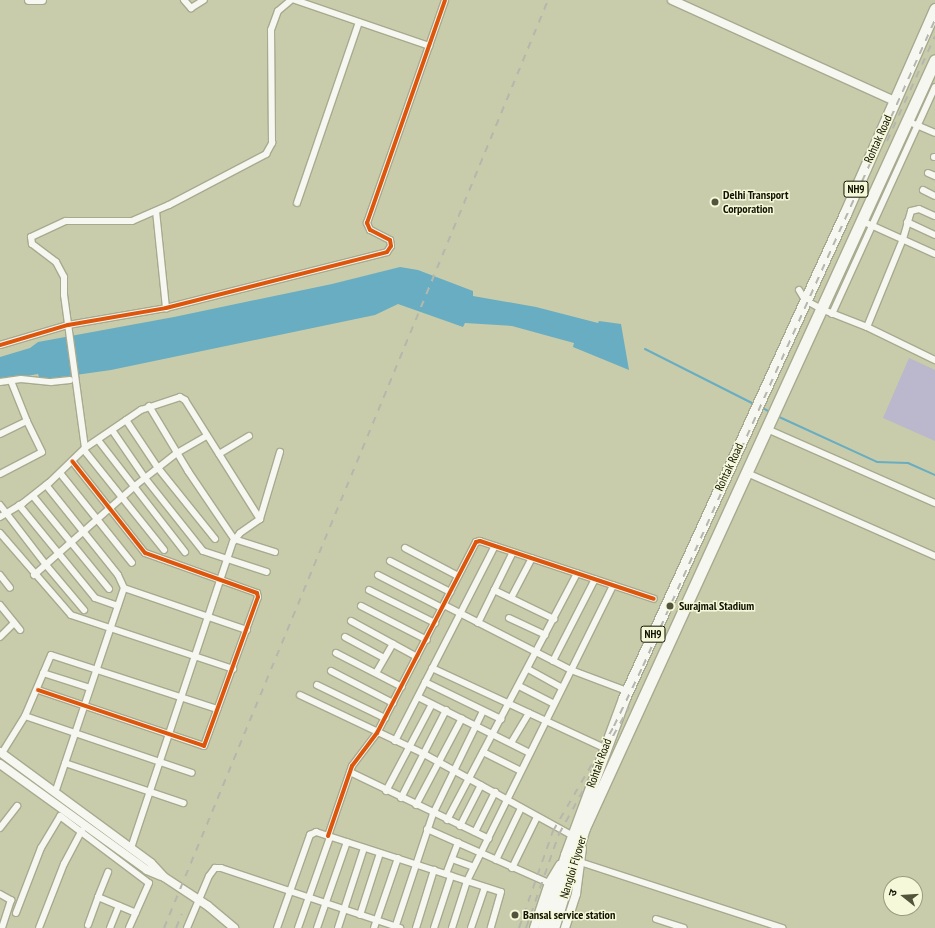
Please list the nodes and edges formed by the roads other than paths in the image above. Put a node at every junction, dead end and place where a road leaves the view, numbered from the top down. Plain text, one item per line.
1 (29, 0) edge
2 (42, 0) edge
3 (184, 0) edge
4 (204, 0) edge
5 (291, 0) edge
6 (295, 0) edge
7 (445, 0) edge
8 (672, 0) edge
9 (935, 9) edge
10 (360, 22) junction
11 (429, 46) junction
12 (935, 60) edge
13 (935, 87) edge
14 (894, 101) junction
15 (908, 121) junction
16 (919, 126) junction
17 (935, 133) edge
18 (928, 173) dead end
19 (935, 176) edge
20 (923, 190) dead end
21 (935, 196) edge
22 (297, 203) dead end
23 (156, 211) junction
24 (935, 216) edge
25 (862, 221) junction
26 (907, 222) junction
27 (873, 225) junction
28 (935, 235) edge
29 (903, 239) junction
30 (935, 254) edge
31 (799, 290) dead end
32 (805, 300) junction
33 (166, 308) junction
34 (821, 309) junction
35 (832, 314) junction
36 (68, 326) junction
37 (867, 327) junction
38 (0, 345) edge
39 (935, 360) edge
40 (11, 381) junction
41 (73, 381) junction
42 (0, 382) edge
43 (150, 406) junction
44 (126, 420) junction
45 (27, 421) junction
46 (768, 427) junction
47 (112, 430) junction
48 (0, 434) edge
49 (207, 436) junction
50 (249, 436) dead end
51 (98, 440) junction
52 (84, 449) junction
53 (280, 452) dead end
54 (177, 453) junction
55 (219, 454) junction
56 (72, 461) junction
57 (158, 468) junction
58 (60, 473) junction
59 (746, 473) junction
60 (0, 474) edge
61 (145, 478) junction
62 (46, 485) junction
63 (133, 487) junction
64 (33, 496) junction
65 (121, 498) junction
66 (935, 503) edge
67 (0, 505) edge
68 (19, 505) junction
69 (109, 509) junction
70 (2, 515) edge
71 (260, 519) junction
72 (96, 520) junction
73 (82, 533) junction
74 (0, 534) edge
75 (215, 539) dead end
76 (234, 539) junction
77 (70, 543) junction
78 (495, 546) junction
79 (405, 548) dead end
80 (164, 550) dead end
81 (185, 552) dead end
82 (275, 552) dead end
83 (513, 552) junction
84 (59, 554) junction
85 (935, 556) edge
86 (532, 558) junction
87 (228, 559) junction
88 (390, 561) dead end
89 (132, 563) dead end
90 (46, 565) junction
91 (267, 572) dead end
92 (577, 573) junction
93 (0, 575) edge
94 (34, 575) junction
95 (378, 575) dead end
96 (458, 576) junction
97 (595, 579) junction
98 (221, 580) junction
99 (613, 585) junction
100 (10, 588) dead end
101 (124, 588) junction
102 (109, 589) dead end
103 (369, 590) dead end
104 (494, 590) junction
105 (450, 592) junction
106 (511, 598) junction
107 (654, 599) dead end
108 (0, 605) edge
109 (118, 606) junction
110 (361, 606) dead end
111 (443, 606) junction
112 (84, 610) dead end
113 (460, 614) junction
114 (208, 618) junction
115 (509, 618) dead end
116 (554, 618) junction
117 (351, 621) dead end
118 (14, 623) junction
119 (435, 623) junction
120 (478, 623) junction
121 (110, 628) junction
122 (20, 630) dead end
123 (246, 630) junction
124 (1, 635) edge
125 (545, 635) junction
126 (345, 637) dead end
127 (427, 640) junction
128 (393, 644) junction
129 (537, 652) junction
130 (336, 653) dead end
131 (195, 656) junction
132 (417, 657) junction
133 (384, 658) junction
134 (553, 661) junction
135 (97, 668) junction
136 (432, 668) junction
137 (233, 669) junction
138 (528, 669) junction
139 (571, 670) junction
140 (331, 671) dead end
141 (43, 672) junction
142 (376, 673) junction
143 (425, 682) junction
144 (318, 685) dead end
145 (519, 686) junction
146 (402, 687) junction
147 (90, 688) junction
148 (562, 688) junction
149 (38, 690) junction
150 (627, 691) junction
151 (300, 695) dead end
152 (182, 697) junction
153 (418, 697) junction
154 (393, 703) junction
155 (510, 703) junction
156 (432, 704) junction
157 (554, 704) junction
158 (84, 705) junction
159 (217, 709) junction
160 (446, 710) junction
161 (484, 711) junction
162 (529, 713) junction
163 (25, 716) junction
164 (384, 718) junction
165 (462, 718) junction
166 (501, 719) junction
167 (546, 721) junction
168 (476, 725) junction
169 (377, 733) junction
170 (493, 733) junction
171 (75, 734) junction
172 (169, 734) junction
173 (395, 741) junction
174 (511, 743) junction
175 (410, 748) junction
176 (604, 748) junction
177 (483, 752) junction
178 (1, 753) edge
179 (530, 753) junction
180 (424, 754) junction
181 (438, 762) junction
182 (65, 763) junction
183 (160, 763) junction
184 (0, 764) edge
185 (452, 769) junction
186 (521, 771) junction
187 (350, 772) junction
188 (192, 773) dead end
189 (469, 778) junction
190 (481, 785) junction
191 (386, 791) junction
192 (150, 792) junction
193 (495, 792) junction
194 (55, 793) junction
195 (401, 798) junction
196 (507, 799) junction
197 (183, 803) dead end
198 (416, 805) junction
199 (17, 806) dead end
200 (521, 808) junction
201 (433, 814) junction
202 (537, 817) junction
203 (2, 820) edge
204 (447, 820) junction
205 (460, 826) junction
206 (0, 828) edge
207 (584, 828) junction
208 (427, 829) junction
209 (82, 830) junction
210 (475, 832) junction
211 (329, 836) junction
212 (573, 836) junction
213 (489, 839) junction
214 (346, 842) junction
215 (458, 842) junction
216 (131, 848) junction
217 (364, 848) junction
218 (380, 853) junction
219 (482, 854) junction
220 (566, 855) joint
221 (398, 858) junction
222 (452, 859) junction
223 (496, 860) junction
224 (580, 862) junction
225 (416, 864) junction
226 (474, 868) junction
227 (512, 868) junction
228 (434, 870) junction
229 (108, 872) dead end
230 (449, 875) junction
231 (164, 877) junction
232 (467, 881) junction
233 (557, 885) junction
234 (485, 886) junction
235 (290, 892) junction
236 (0, 894) edge
237 (98, 897) junction
238 (308, 898) junction
239 (198, 899) junction
240 (325, 904) junction
241 (119, 906) junction
242 (344, 910) junction
243 (16, 913) dead end
244 (136, 913) junction
245 (360, 915) junction
246 (656, 919) dead end
247 (377, 920) junction
248 (88, 925) dead end
249 (2, 928) edge
250 (39, 928) edge
251 (110, 928) edge
252 (129, 928) edge
253 (186, 928) edge
254 (234, 928) edge
255 (277, 928) edge
256 (298, 928) edge
257 (317, 928) edge
258 (338, 928) edge
259 (374, 928) edge
260 (397, 928) edge
261 (416, 928) edge
262 (434, 928) edge
263 (452, 928) edge
264 (471, 928) edge
265 (491, 928) edge
266 (534, 928) edge
267 (543, 928) edge
268 (553, 928) edge
269 (565, 928) edge
270 (684, 928) edge
271 (782, 928) edge

1 - 2 street
3 - 4 street
5 - 23 street
6 - 10 street
7 - 11 street
8 - 14 street
9 - 14 highway, Rohtak Road / NH9
10 - 11 street
10 - 22 street
11 - 33 street
12 - 15 highway, Rohtak Road / NH9
13 - 16 street
14 - 32 highway, Rohtak Road / NH9
15 - 16 street
15 - 25 highway, Rohtak Road / NH9
16 - 17 street
16 - 27 street
18 - 19 street
20 - 21 street
23 - 33 street
23 - 36 street
24 - 26 street
25 - 27 street
25 - 34 highway, Rohtak Road / NH9
26 - 28 street
26 - 29 street
27 - 29 street
27 - 35 street
29 - 30 street
29 - 37 street
31 - 32 street
32 - 34 street
32 - 150 highway, Rohtak Road / NH9
33 - 36 street
34 - 35 street
34 - 46 highway, Rohtak Road / NH9
35 - 37 street
36 - 38 street
36 - 41 street
37 - 39 street
40 - 41 street
40 - 42 street
40 - 45 street
41 - 52 street
43 - 44 street
43 - 49 street
43 - 54 street
44 - 47 street
44 - 57 street
45 - 48 street
45 - 60 street
46 - 59 highway, Rohtak Road / NH9
46 - 66 street
47 - 51 street
47 - 61 street
49 - 54 street
49 - 55 street
50 - 55 street
51 - 52 street
51 - 63 street
52 - 56 street
52 - 65 street
53 - 71 street
54 - 57 street
54 - 76 street
55 - 71 street
56 - 58 street
56 - 69 street
57 - 61 street
57 - 75 street
58 - 62 street
58 - 72 street
59 - 85 street
59 - 207 highway, Rohtak Road / NH9
61 - 63 street
61 - 87 street
62 - 64 street
62 - 73 street
63 - 65 street
63 - 81 street
64 - 68 street
64 - 77 street
65 - 69 street
65 - 80 street
67 - 70 street
68 - 70 street
68 - 84 street
69 - 72 street
69 - 98 street
70 - 90 street
71 - 76 street
72 - 73 street
72 - 89 street
73 - 77 street
73 - 101 street
74 - 94 street
76 - 82 street
76 - 87 street
77 - 84 street
77 - 102 street
78 - 83 street
78 - 96 street
78 - 113 street
79 - 96 street
83 - 86 street
83 - 104 street
84 - 90 street
84 - 109 street
86 - 92 street
86 - 106 street
87 - 91 street
87 - 98 street
88 - 105 street
90 - 94 street
90 - 112 street
92 - 97 street
92 - 116 street
93 - 100 street
94 - 121 street
95 - 111 street
96 - 105 street
97 - 99 street
97 - 134 street
98 - 114 street
98 - 123 street
99 - 107 street
99 - 139 street
101 - 109 street
101 - 114 street
103 - 119 street
104 - 106 street
104 - 120 street
105 - 111 street
106 - 116 street
108 - 118 street
109 - 121 street
110 - 127 street
111 - 113 street
111 - 119 street
113 - 120 street
113 - 136 street
114 - 123 street
114 - 131 street
115 - 125 street
116 - 125 street
117 - 128 street
118 - 122 street
118 - 124 street
119 - 127 street
120 - 129 street
121 - 131 street
121 - 135 street
123 - 137 street
125 - 129 street
126 - 133 street
127 - 132 street
128 - 132 street
128 - 133 street
129 - 134 street
129 - 138 street
130 - 142 street
131 - 137 street
131 - 152 street
132 - 146 street
133 - 142 street
134 - 139 street
135 - 141 street
135 - 147 street
135 - 152 street
136 - 143 street
136 - 155 street
137 - 159 street
138 - 145 street
138 - 148 street
139 - 148 street
139 - 150 street
140 - 154 street
141 - 147 street
141 - 149 street
142 - 146 street
143 - 153 street
143 - 161 street
144 - 164 street
145 - 155 street
145 - 157 street
146 - 154 street
147 - 158 street
148 - 157 street
149 - 158 street
149 - 163 street
150 - 176 highway, Rohtak Road / NH9
151 - 169 street
152 - 159 street
152 - 172 street
153 - 156 street
153 - 173 street
154 - 164 street
155 - 162 street
155 - 166 street
156 - 160 street
156 - 175 street
157 - 167 street
158 - 171 street
158 - 172 street
159 - 172 street
160 - 165 street
160 - 180 street
161 - 166 street
161 - 168 street
162 - 167 street
162 - 174 street
163 - 171 street
163 - 178 street
164 - 169 street
165 - 168 street
165 - 181 street
166 - 170 street
167 - 176 street
167 - 179 street
168 - 170 street
168 - 185 street
169 - 173 street
169 - 187 street
170 - 174 street
170 - 177 street
171 - 182 street
171 - 183 street
172 - 183 street
173 - 175 street
174 - 179 street
175 - 180 street
175 - 191 street
176 - 212 highway, Rohtak Road / NH9
177 - 186 street
177 - 189 street
178 - 194 street
179 - 186 street
180 - 181 street
180 - 195 street
181 - 185 street
181 - 198 street
182 - 192 street
182 - 194 street
183 - 188 street
183 - 192 street
184 - 231 street
185 - 189 street
185 - 201 street
186 - 196 street
187 - 191 street
187 - 211 street
189 - 190 street
189 - 204 street
190 - 193 street
190 - 205 street
191 - 195 street
192 - 197 street
192 - 216 street
193 - 196 street
193 - 210 street
194 - 216 street
195 - 198 street
196 - 200 street
196 - 213 street
198 - 201 street
199 - 203 street
200 - 202 street
200 - 223 street
201 - 204 street
201 - 208 street
202 - 212 street
202 - 227 street
203 - 206 street
204 - 205 street
205 - 210 street
207 - 224 street, Rohtak Road
207 - 233 highway, Nangloi Flyover / NH9
208 - 215 street
208 - 225 street
209 - 243 street
209 - 244 street
209 - 250 street
210 - 213 street
211 - 214 street
211 - 235 street
211 - 238 street
212 - 220 highway, Rohtak Road / NH9
213 - 219 street
214 - 217 street
214 - 240 street
215 - 219 street
215 - 222 street
216 - 231 street
217 - 218 street
217 - 242 street
218 - 221 street
218 - 245 street
219 - 223 street
219 - 226 street
220 - 233 highway, Nangloi Flyover / NH9
221 - 225 street
221 - 247 street
222 - 226 street
222 - 230 street
223 - 227 street
224 - 269 street, Rohtak Road
224 - 271 street
225 - 228 street
225 - 260 street
226 - 232 street
227 - 233 street
228 - 230 street
228 - 261 street
229 - 237 street
230 - 232 street
230 - 262 street
231 - 239 street
232 - 234 street
232 - 263 street
233 - 266 street
233 - 267 highway, Nangloi Flyover / NH9
233 - 268 highway, Nangloi Flyover / NH9
234 - 264 street
234 - 265 street
235 - 238 street
235 - 239 street
235 - 255 street
236 - 249 street
237 - 241 street
237 - 248 street
238 - 240 street
238 - 256 street
239 - 253 street
239 - 254 street
240 - 242 street
240 - 257 street
241 - 244 street
241 - 251 street
242 - 245 street
242 - 258 street
244 - 252 street
245 - 247 street
246 - 270 street
247 - 259 street
247 - 260 street

